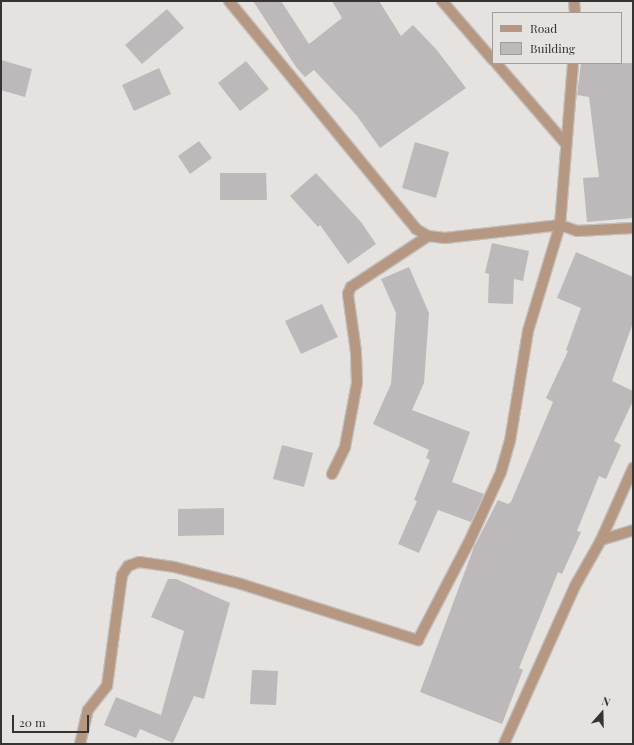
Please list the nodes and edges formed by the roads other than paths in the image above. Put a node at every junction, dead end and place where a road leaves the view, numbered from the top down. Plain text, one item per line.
1 (229, 1) edge
2 (442, 1) edge
3 (574, 1) edge
4 (575, 12) edge
5 (492, 59) edge
6 (497, 64) edge
7 (573, 64) edge
8 (565, 143) junction
9 (560, 225) junction
10 (633, 228) edge
11 (428, 236) junction
12 (633, 468) edge
13 (332, 474) dead end
14 (633, 530) edge
15 (601, 540) junction
16 (80, 744) edge
17 (504, 744) edge

1 - 11 street
2 - 5 street
3 - 4 street
6 - 8 street
7 - 8 street
8 - 9 street
9 - 10 street
9 - 11 street
9 - 16 street
11 - 13 street
12 - 15 street
14 - 15 street
15 - 17 street

